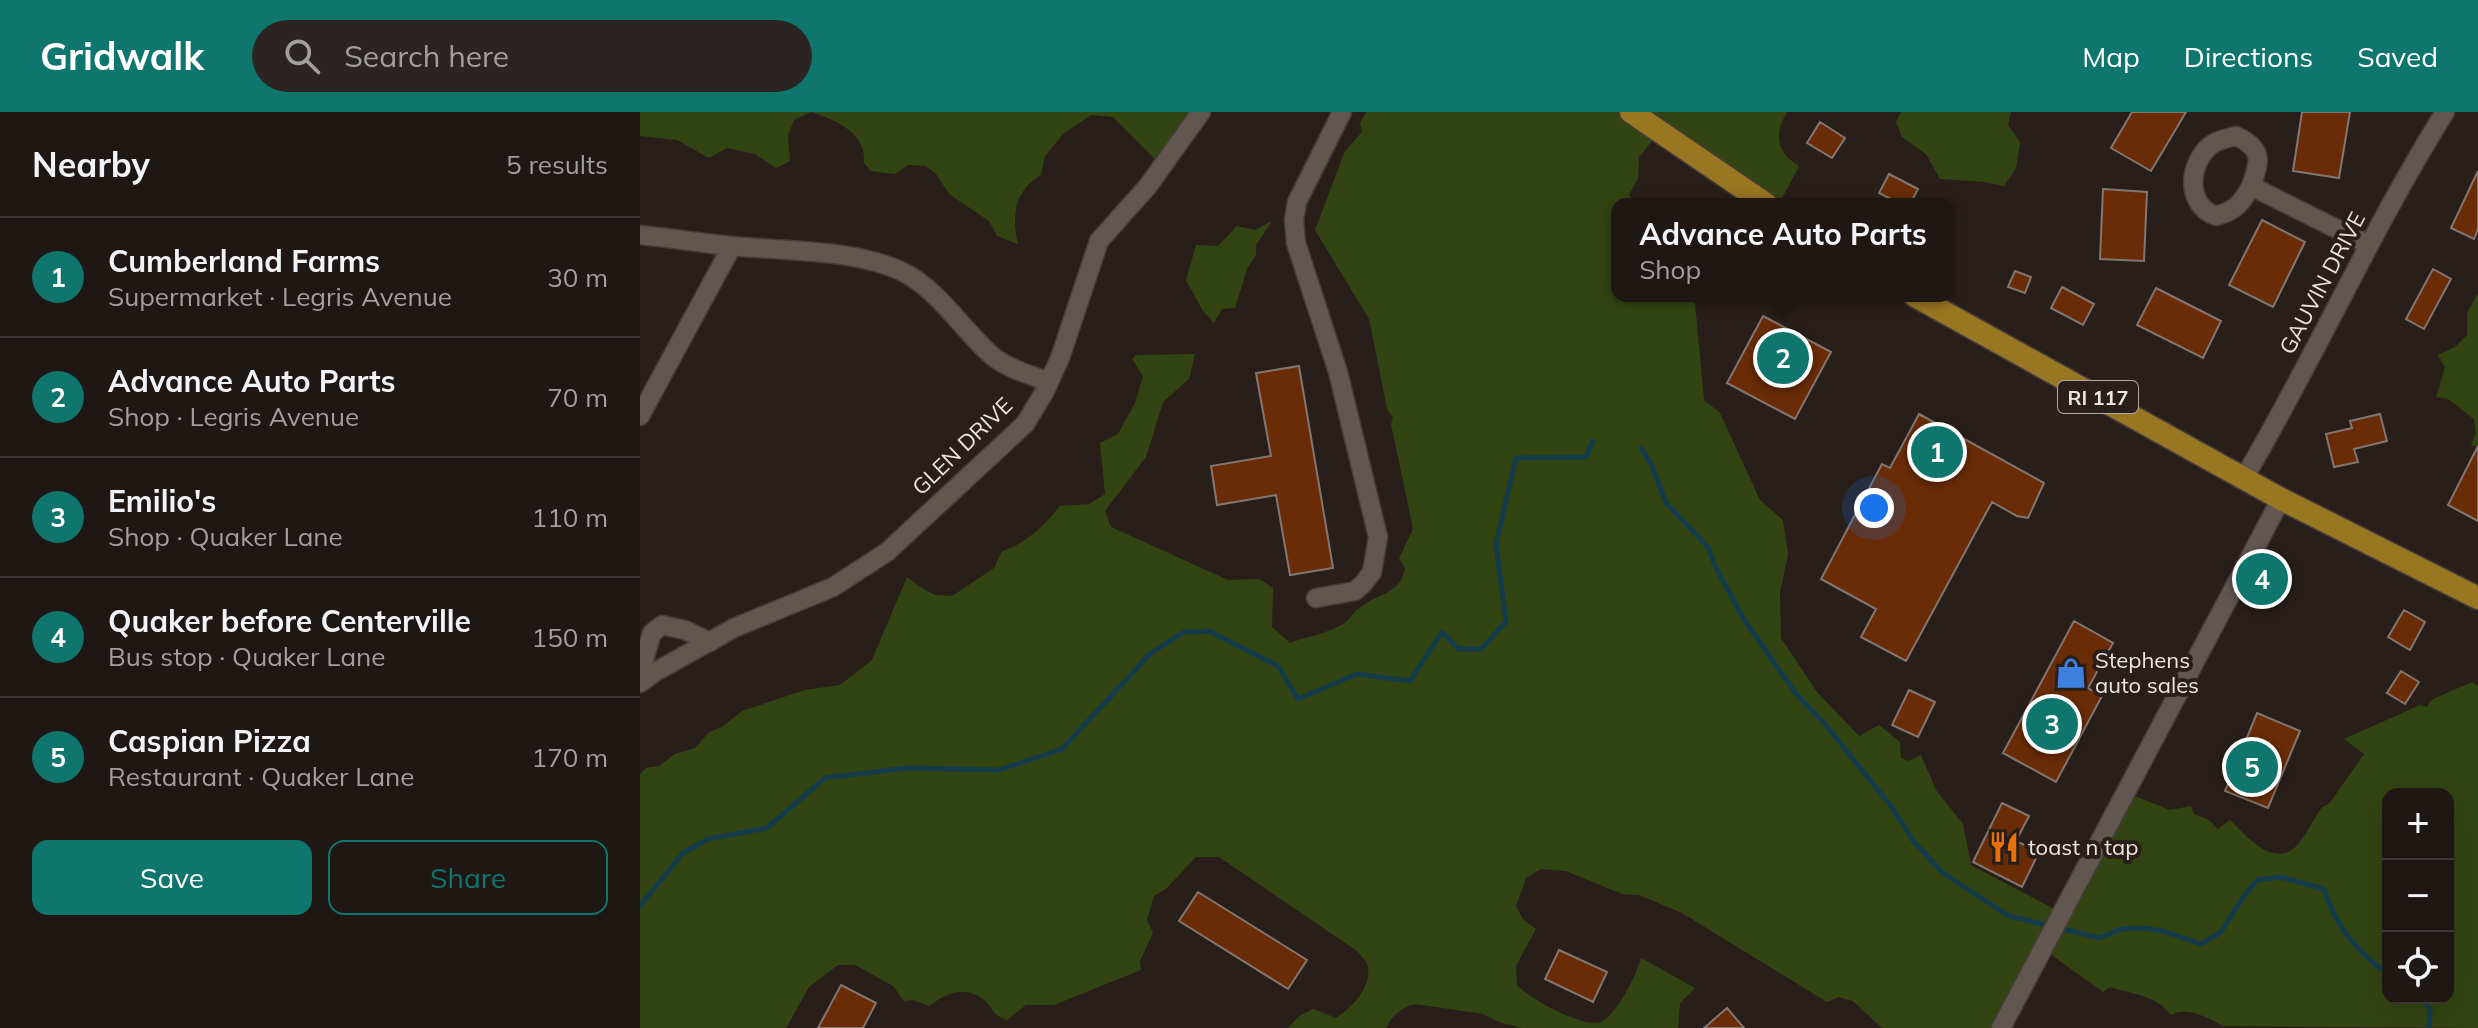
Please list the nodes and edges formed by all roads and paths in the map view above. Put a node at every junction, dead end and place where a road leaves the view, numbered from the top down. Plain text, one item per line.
1 (1201, 112) edge
2 (1342, 112) edge
3 (1631, 112) edge
4 (2445, 112) edge
5 (2251, 186) dead end
6 (1757, 198) edge
7 (640, 235) edge
8 (2369, 245) junction
9 (732, 246) junction
10 (1926, 302) edge
11 (1049, 382) junction
12 (640, 416) edge
13 (2244, 478) junction
14 (2281, 499) junction
15 (1316, 598) dead end
16 (2478, 598) edge
17 (710, 642) junction
18 (640, 673) edge
19 (640, 683) edge
20 (2001, 1028) edge

1 - 11 street, GLEN DRIVE
2 - 15 street
3 - 6 main road
4 - 8 street, GAUVIN DRIVE
5 - 8 street
7 - 9 street
8 - 13 street, GAUVIN DRIVE
9 - 11 street
9 - 12 street
10 - 13 main road, RI 117
11 - 17 street, GLEN DRIVE
13 - 14 main road, RI 117
14 - 16 main road, RI 117
14 - 20 street
17 - 18 street
17 - 19 street, GLEN DRIVE

